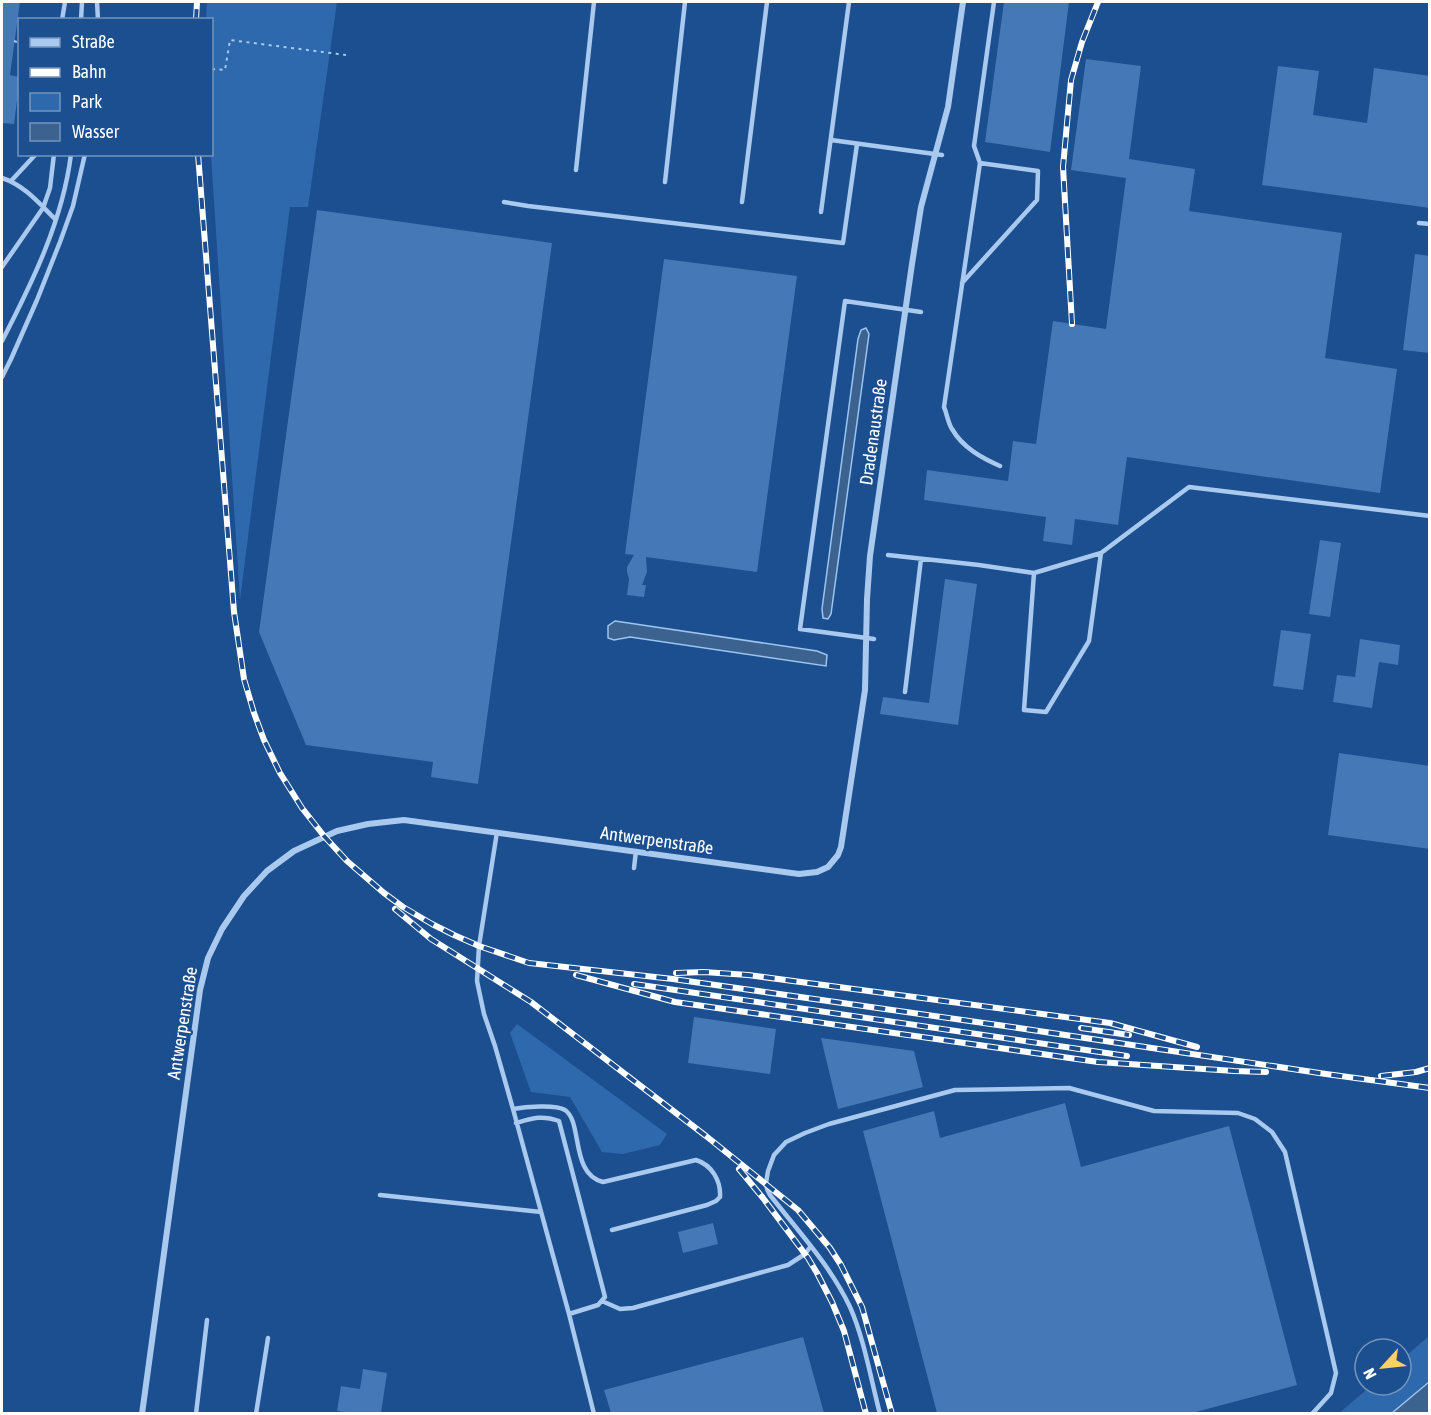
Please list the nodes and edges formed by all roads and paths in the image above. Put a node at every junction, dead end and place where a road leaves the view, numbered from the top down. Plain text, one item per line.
1 (64, 2) edge
2 (82, 2) edge
3 (97, 2) edge
4 (594, 2) edge
5 (685, 2) edge
6 (767, 2) edge
7 (849, 2) edge
8 (963, 2) edge
9 (994, 2) edge
10 (62, 18) edge
11 (81, 18) edge
12 (98, 18) edge
13 (14, 40) dead end
14 (18, 42) edge
15 (346, 55) dead end
16 (213, 69) edge
17 (831, 140) junction
18 (857, 144) junction
19 (939, 155) junction
20 (34, 156) edge
21 (54, 156) edge
22 (71, 156) edge
23 (85, 156) edge
24 (980, 163) junction
25 (576, 170) dead end
26 (2, 178) edge
27 (11, 181) junction
28 (665, 182) dead end
29 (504, 202) dead end
30 (742, 202) dead end
31 (43, 208) junction
32 (821, 212) dead end
33 (55, 219) junction
34 (1419, 223) dead end
35 (1430, 224) edge
36 (2, 267) edge
37 (962, 283) junction
38 (905, 310) junction
39 (921, 312) dead end
40 (2, 341) edge
41 (2, 377) edge
42 (1000, 466) dead end
43 (1430, 516) edge
44 (1101, 553) junction
45 (888, 555) dead end
46 (921, 559) junction
47 (1034, 573) junction
48 (866, 638) junction
49 (874, 639) dead end
50 (905, 692) dead end
51 (496, 832) junction
52 (636, 851) junction
53 (828, 867) joint
54 (634, 868) dead end
55 (513, 1109) junction
56 (516, 1123) junction
57 (380, 1195) dead end
58 (541, 1212) junction
59 (612, 1230) dead end
60 (812, 1246) junction
61 (602, 1301) junction
62 (569, 1314) junction
63 (207, 1320) dead end
64 (268, 1338) dead end
65 (142, 1413) edge
66 (196, 1413) edge
67 (256, 1413) edge
68 (594, 1413) edge
69 (880, 1413) edge
70 (1312, 1413) edge

1 - 10 lane
2 - 11 lane
3 - 12 lane
4 - 25 lane
5 - 28 lane
6 - 30 lane
7 - 17 lane
8 - 19 street, Dradenaustraße
9 - 24 lane
13 - 14 path
15 - 16 path
17 - 18 lane
17 - 32 lane
18 - 19 lane
18 - 29 lane
19 - 38 street, Dradenaustraße
20 - 27 lane
21 - 31 lane
22 - 33 lane
23 - 41 lane
24 - 37 lane
24 - 37 lane
26 - 27 lane
27 - 31 lane
31 - 33 lane
31 - 36 lane
33 - 40 lane
34 - 35 lane
37 - 42 lane
38 - 39 lane
38 - 48 street, Dradenaustraße
38 - 48 lane
43 - 44 lane
44 - 47 lane
44 - 47 lane
45 - 46 lane
46 - 47 lane
46 - 50 lane
48 - 49 lane
48 - 53 street, Dradenaustraße
51 - 52 street, Antwerpenstraße
51 - 55 lane
51 - 65 street, Antwerpenstraße
52 - 53 street, Antwerpenstraße
52 - 54 lane
55 - 56 lane
55 - 59 lane
56 - 58 lane
56 - 61 lane
57 - 58 lane
58 - 62 lane
60 - 61 lane
60 - 69 lane
60 - 70 lane
61 - 62 lane
62 - 68 lane
63 - 66 lane
64 - 67 lane

